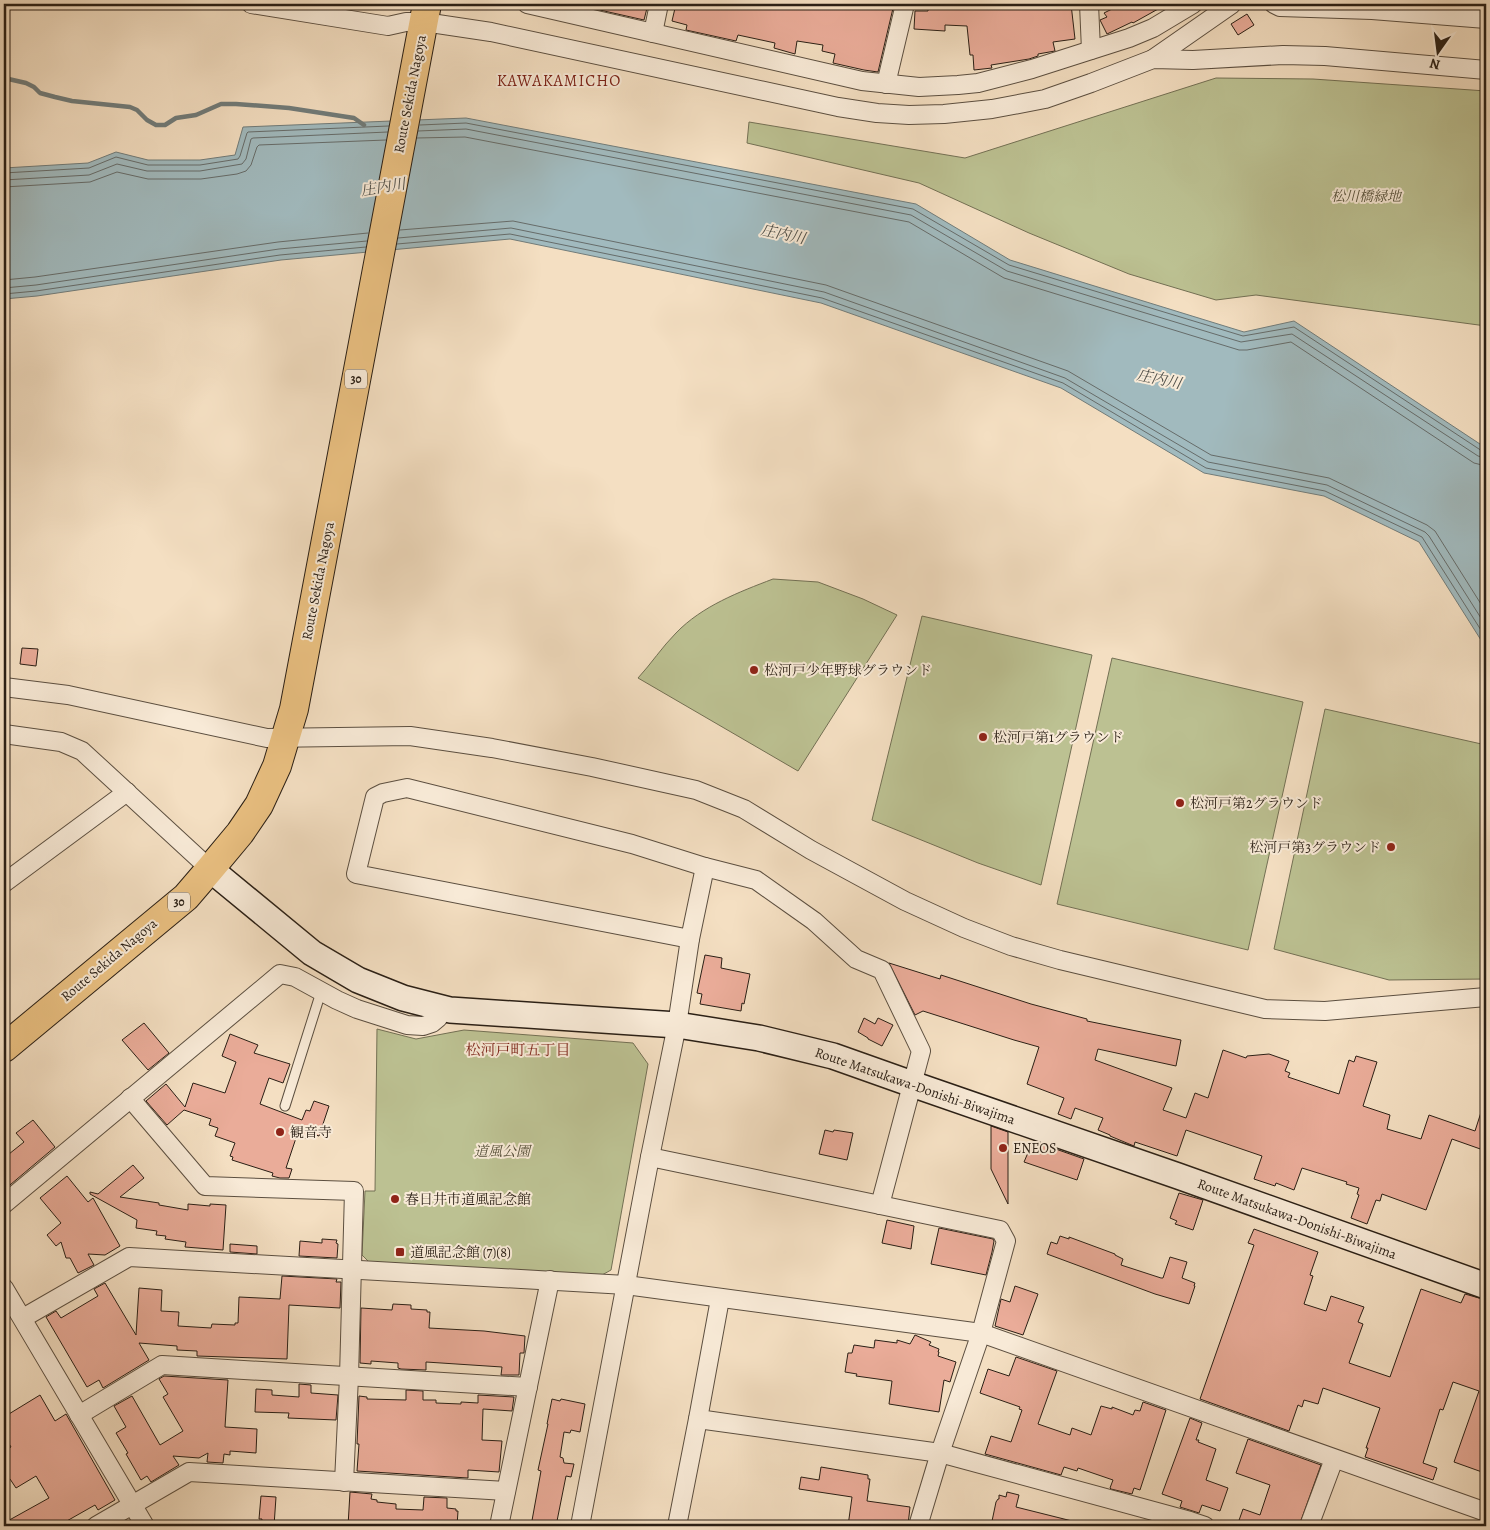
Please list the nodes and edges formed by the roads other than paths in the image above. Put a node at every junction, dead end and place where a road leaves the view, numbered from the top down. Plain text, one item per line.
1 (251, 4) edge
2 (527, 4) edge
3 (658, 4) edge
4 (905, 4) edge
5 (1089, 4) edge
6 (1193, 4) edge
7 (1232, 4) edge
8 (1274, 4) edge
9 (425, 13) edge
10 (1486, 19) edge
11 (653, 33) junction
12 (1091, 50) junction
13 (1152, 59) junction
14 (1486, 70) edge
15 (886, 84) junction
16 (4, 687) edge
17 (4, 734) edge
18 (286, 738) junction
19 (127, 792) junction
20 (705, 866) junction
21 (210, 869) junction
22 (4, 883) edge
23 (690, 939) junction
24 (321, 992) junction
25 (1486, 997) edge
26 (444, 1008) junction
27 (676, 1025) junction
28 (4, 1048) edge
29 (912, 1084) junction
30 (130, 1098) junction
31 (285, 1106) dead end
32 (650, 1157) junction
33 (4, 1204) edge
34 (880, 1205) junction
35 (352, 1270) junction
36 (550, 1280) junction
37 (626, 1285) junction
38 (1486, 1286) edge
39 (4, 1288) edge
40 (720, 1298) junction
41 (23, 1318) junction
42 (981, 1333) junction
43 (349, 1377) junction
44 (528, 1387) junction
45 (79, 1415) junction
46 (698, 1419) junction
47 (940, 1453) junction
48 (1334, 1459) junction
49 (344, 1482) junction
50 (506, 1490) junction
51 (132, 1505) junction
52 (1486, 1512) edge
53 (1194, 1525) edge
54 (96, 1526) edge
55 (144, 1526) edge
56 (499, 1526) edge
57 (580, 1526) edge
58 (677, 1526) edge
59 (918, 1526) edge
60 (1309, 1526) edge

1 - 9 street
2 - 11 street
3 - 11 street
4 - 15 street
5 - 12 street
6 - 12 street
7 - 13 street
8 - 10 street
9 - 13 street
9 - 18 main road, Route Sekida Nagoya / 30
11 - 15 street
12 - 15 street
13 - 14 street
16 - 18 street
17 - 19 street
18 - 21 main road, Route Sekida Nagoya / 30
18 - 25 street
19 - 21 street
19 - 22 street
20 - 23 street
20 - 23 street
20 - 29 street
21 - 26 main road, Route Matsukawa-Donishi-Biwajima
21 - 28 main road, Route Sekida Nagoya / 30
23 - 27 street
24 - 26 street
24 - 30 street
24 - 31 lane
26 - 27 main road, Route Matsukawa-Donishi-Biwajima
27 - 29 main road, Route Matsukawa-Donishi-Biwajima
27 - 32 street
29 - 34 street
29 - 38 main road, Route Matsukawa-Donishi-Biwajima
30 - 33 street
30 - 35 street
32 - 34 street
32 - 37 street
34 - 42 street
35 - 36 street
35 - 41 street
35 - 43 street
36 - 37 street
36 - 44 street
37 - 40 street
37 - 57 street
39 - 41 street
40 - 42 street
40 - 46 street
41 - 45 street
42 - 47 street
42 - 48 street
43 - 44 street
43 - 45 street
43 - 49 street
44 - 50 street
45 - 51 street
46 - 47 street
46 - 58 street
47 - 53 street
47 - 59 street
48 - 52 street
48 - 60 street
49 - 50 street
49 - 51 street
50 - 56 street
51 - 54 street
51 - 55 street

